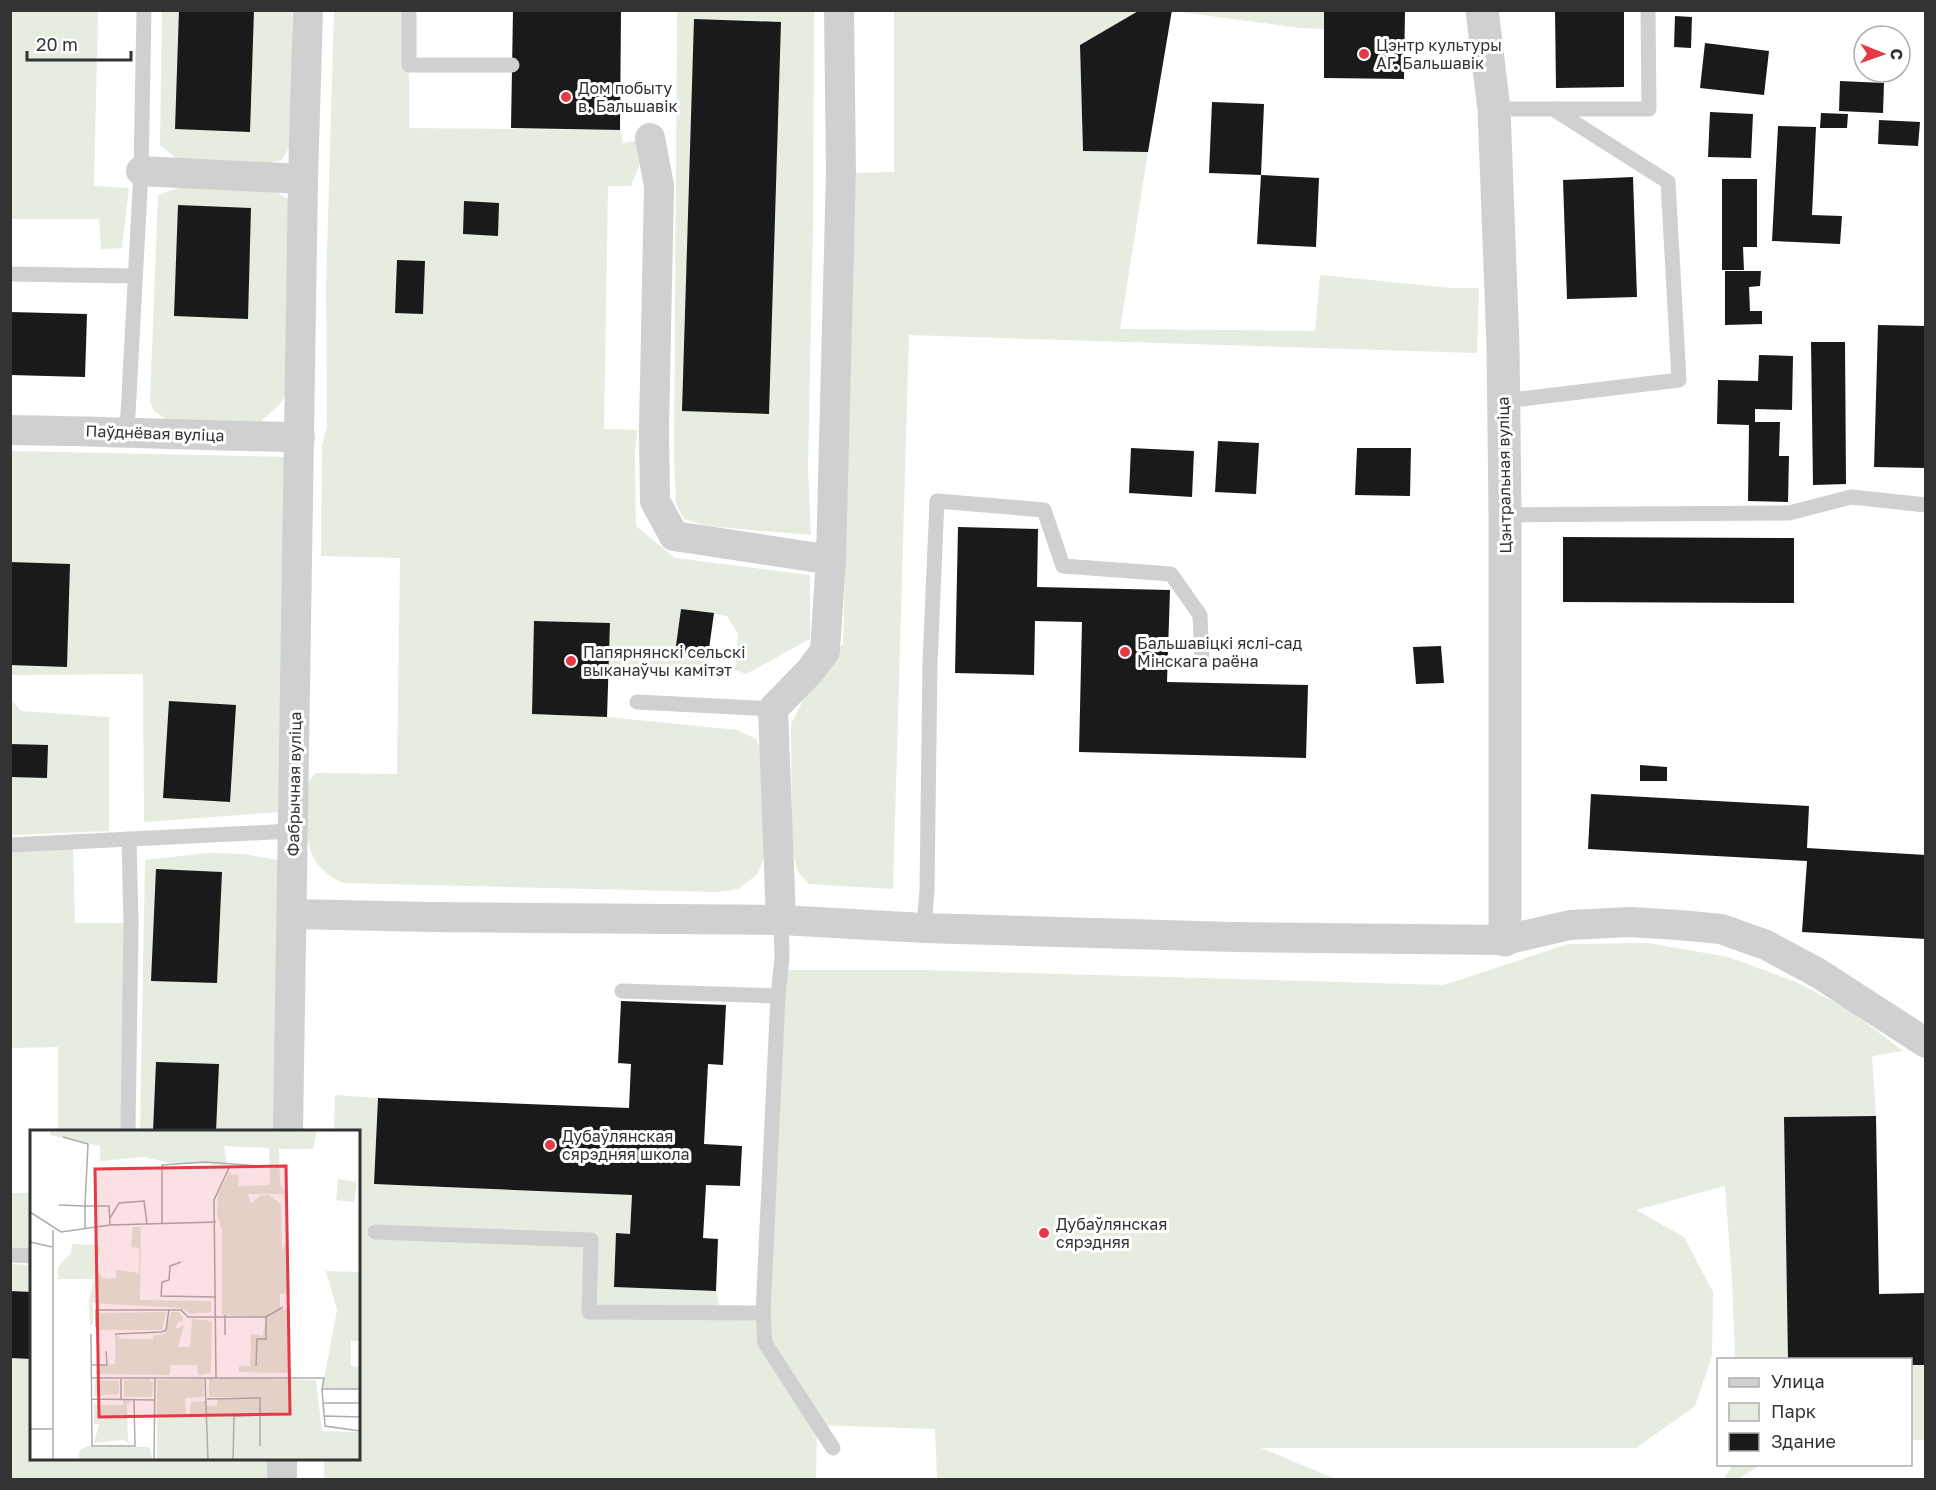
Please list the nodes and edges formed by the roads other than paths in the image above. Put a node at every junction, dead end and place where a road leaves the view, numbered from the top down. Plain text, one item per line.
1 (144, 10) edge
2 (308, 10) edge
3 (409, 10) edge
4 (839, 10) edge
5 (1482, 10) edge
6 (1648, 10) edge
7 (512, 65) dead end
8 (1553, 109) junction
9 (1494, 110) junction
10 (650, 138) dead end
11 (141, 171) junction
12 (303, 179) junction
13 (10, 274) edge
14 (134, 276) junction
15 (1504, 401) junction
16 (10, 430) edge
17 (127, 433) junction
18 (300, 437) junction
19 (1926, 505) edge
20 (1505, 515) junction
21 (831, 558) junction
22 (1202, 660) dead end
23 (637, 702) dead end
24 (773, 709) junction
25 (293, 831) junction
26 (129, 839) junction
27 (10, 845) edge
28 (292, 914) junction
29 (781, 920) junction
30 (924, 928) junction
31 (1505, 940) junction
32 (622, 991) dead end
33 (778, 996) junction
34 (1926, 1043) edge
35 (128, 1130) edge
36 (288, 1130) edge
37 (375, 1232) dead end
38 (10, 1255) edge
39 (30, 1256) edge
40 (763, 1313) junction
41 (833, 1448) dead end
42 (282, 1460) edge
43 (282, 1479) edge

1 - 11 lane
2 - 12 street, Фабрычная вуліца
3 - 7 lane
4 - 21 street
5 - 9 street, Цэнтральная вуліца
6 - 8 lane
8 - 9 lane
8 - 15 lane
9 - 15 street, Цэнтральная вуліца
10 - 21 street
11 - 12 street
11 - 14 lane
12 - 18 street, Фабрычная вуліца
13 - 14 lane
14 - 17 lane
15 - 20 street, Цэнтральная вуліца
16 - 17 street, Паўднёвая вуліца
17 - 18 street, Паўднёвая вуліца
18 - 25 street, Фабрычная вуліца
19 - 20 lane
20 - 31 street, Цэнтральная вуліца
21 - 24 street
22 - 30 lane
23 - 24 lane
24 - 29 street
25 - 26 lane
25 - 28 street, Фабрычная вуліца
26 - 27 lane
26 - 35 lane
28 - 29 street
28 - 36 street, Фабрычная вуліца
29 - 30 street
29 - 33 lane
30 - 31 street
31 - 34 street
32 - 33 lane
33 - 40 lane
37 - 40 lane
38 - 39 lane
40 - 41 lane
42 - 43 street

